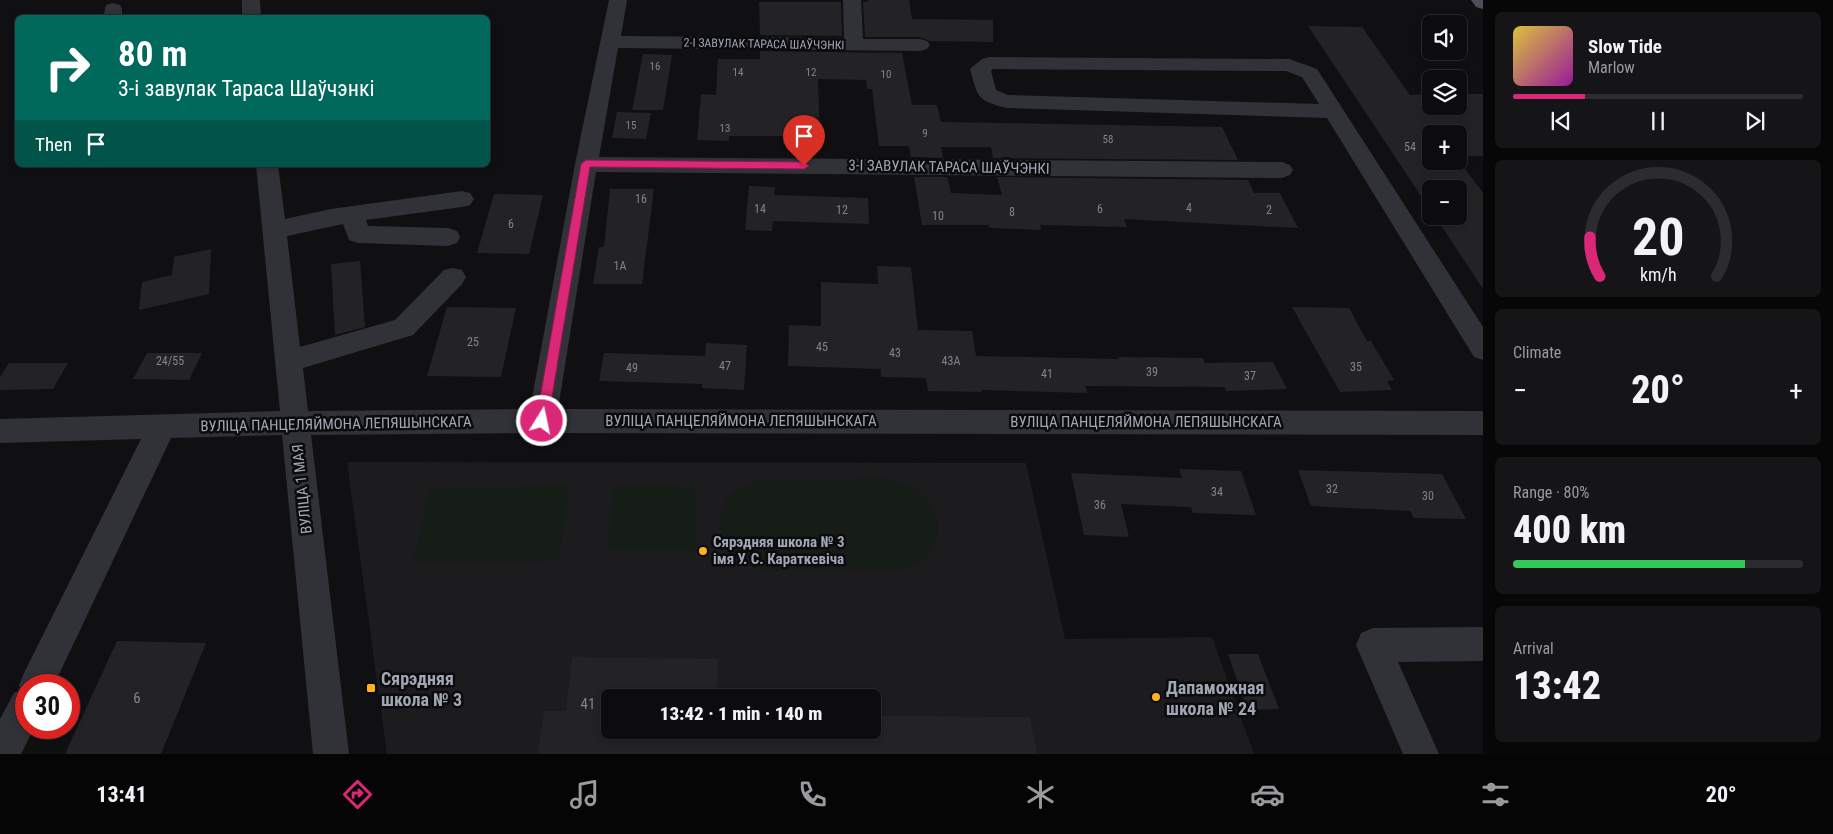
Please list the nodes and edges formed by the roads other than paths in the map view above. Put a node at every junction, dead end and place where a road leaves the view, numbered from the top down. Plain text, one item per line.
1 (250, 0) edge
2 (618, 0) edge
3 (852, 0) edge
4 (1480, 0) edge
5 (1483, 3) edge
6 (252, 15) edge
7 (609, 42) junction
8 (854, 45) junction
9 (920, 45) dead end
10 (1332, 111) junction
11 (586, 164) junction
12 (267, 167) edge
13 (1282, 170) dead end
14 (462, 198) dead end
15 (352, 215) junction
16 (274, 230) junction
17 (448, 237) dead end
18 (453, 277) dead end
19 (1483, 349) edge
20 (288, 361) junction
21 (542, 421) junction
22 (295, 423) junction
23 (1483, 423) edge
24 (162, 427) junction
25 (0, 431) edge
26 (1483, 644) edge
27 (41, 674) edge
28 (15, 727) edge
29 (2, 754) edge
30 (331, 754) edge
31 (1421, 754) edge

1 - 6 street
2 - 7 street
3 - 8 street
4 - 5 main road
7 - 8 street, 2-І ЗАВУЛАК ТАРАСА ШАЎЧЭНКІ
7 - 11 street
8 - 9 street, 2-І ЗАВУЛАК ТАРАСА ШАЎЧЭНКІ
10 - 10 street
10 - 19 street
11 - 13 street, 3-І ЗАВУЛАК ТАРАСА ШАЎЧЭНКІ
11 - 21 street
12 - 16 street, ВУЛІЦА 1 МАЯ
14 - 15 street
15 - 16 street
15 - 17 street
16 - 20 street, ВУЛІЦА 1 МАЯ
18 - 20 street
20 - 22 street, ВУЛІЦА 1 МАЯ
21 - 22 street, ВУЛІЦА ПАНЦЕЛЯЙМОНА ЛЕПЯШЫНСКАГА
21 - 23 street, ВУЛІЦА ПАНЦЕЛЯЙМОНА ЛЕПЯШЫНСКАГА
22 - 24 street, ВУЛІЦА ПАНЦЕЛЯЙМОНА ЛЕПЯШЫНСКАГА
22 - 30 street, ВУЛІЦА 1 МАЯ
24 - 25 street, ВУЛІЦА ПАНЦЕЛЯЙМОНА ЛЕПЯШЫНСКАГА
24 - 27 street
26 - 31 street
28 - 29 street

